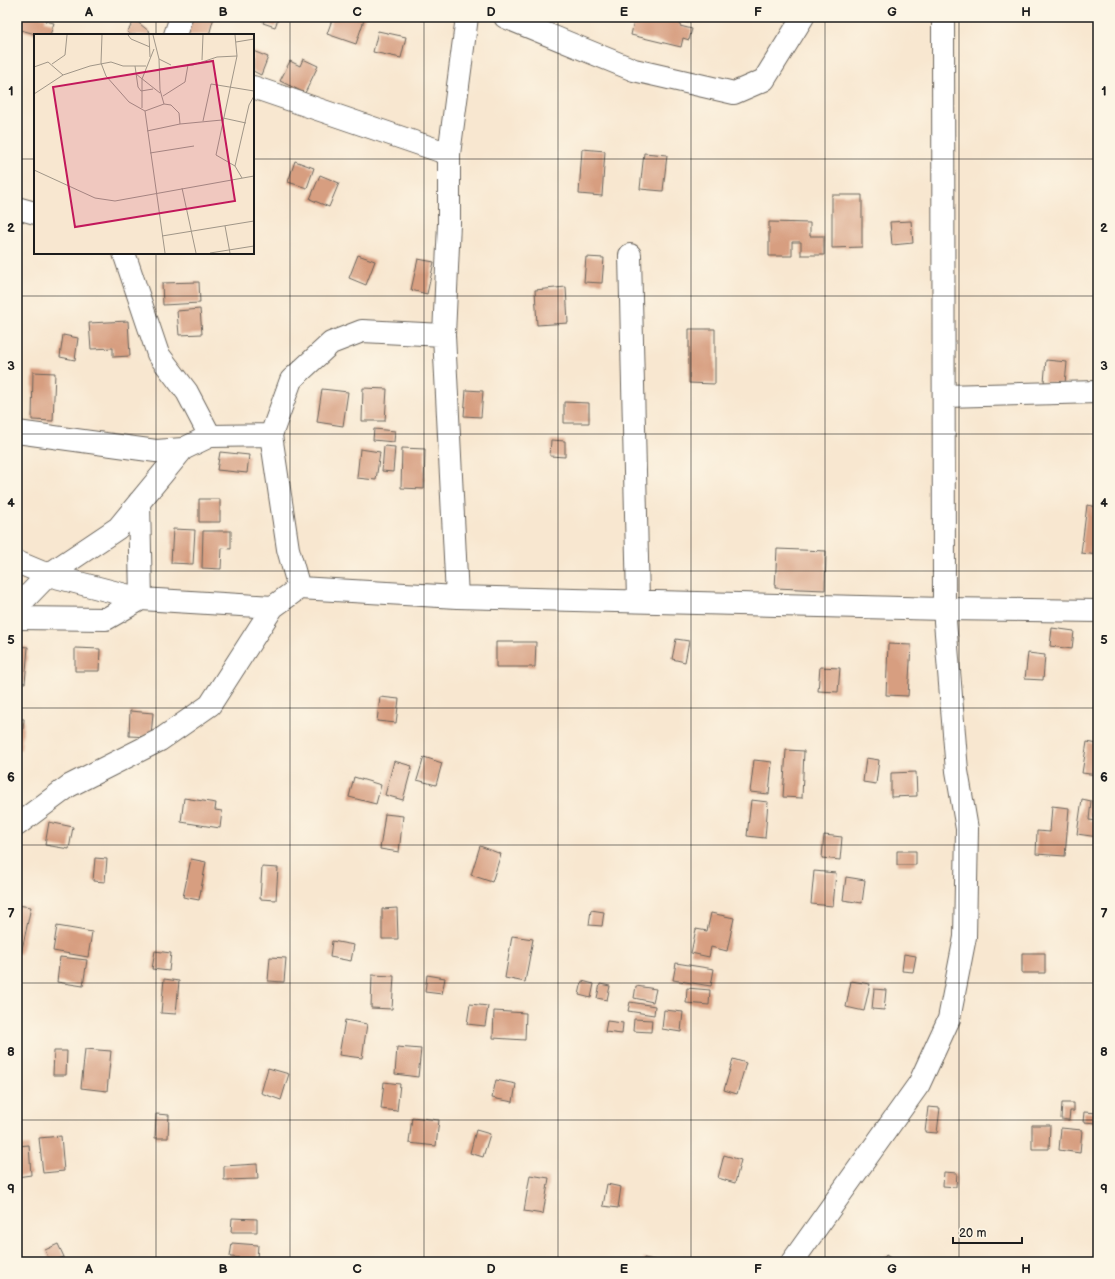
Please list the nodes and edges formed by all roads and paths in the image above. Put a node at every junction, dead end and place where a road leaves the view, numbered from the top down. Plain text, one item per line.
1 (181, 17) edge
2 (467, 17) edge
3 (505, 17) edge
4 (802, 17) edge
5 (942, 17) edge
6 (175, 34) edge
7 (254, 87) edge
8 (449, 154) junction
9 (17, 208) edge
10 (34, 213) edge
11 (124, 254) edge
12 (630, 255) dead end
13 (444, 335) junction
14 (1098, 392) edge
15 (944, 396) junction
16 (17, 432) edge
17 (271, 435) junction
18 (210, 436) junction
19 (183, 449) junction
20 (139, 502) junction
21 (17, 562) edge
22 (48, 575) junction
23 (299, 588) junction
24 (458, 597) junction
25 (141, 599) junction
26 (638, 601) junction
27 (17, 607) edge
28 (273, 607) junction
29 (944, 609) junction
30 (1098, 611) edge
31 (17, 618) edge
32 (17, 825) edge
33 (792, 1262) edge

1 - 6 street
2 - 8 street
3 - 4 street
5 - 15 street
7 - 8 street
8 - 13 street
9 - 10 street
11 - 18 street
12 - 26 street
13 - 17 street
13 - 24 street
14 - 15 street
15 - 29 street
16 - 19 street
17 - 18 street
17 - 23 street
18 - 19 street
19 - 20 street
20 - 22 street
20 - 25 street
21 - 22 street
22 - 25 street
22 - 27 street
23 - 24 street
23 - 28 street
24 - 26 street
25 - 28 street
25 - 31 street
26 - 29 street
28 - 32 street
29 - 30 street
29 - 33 street

